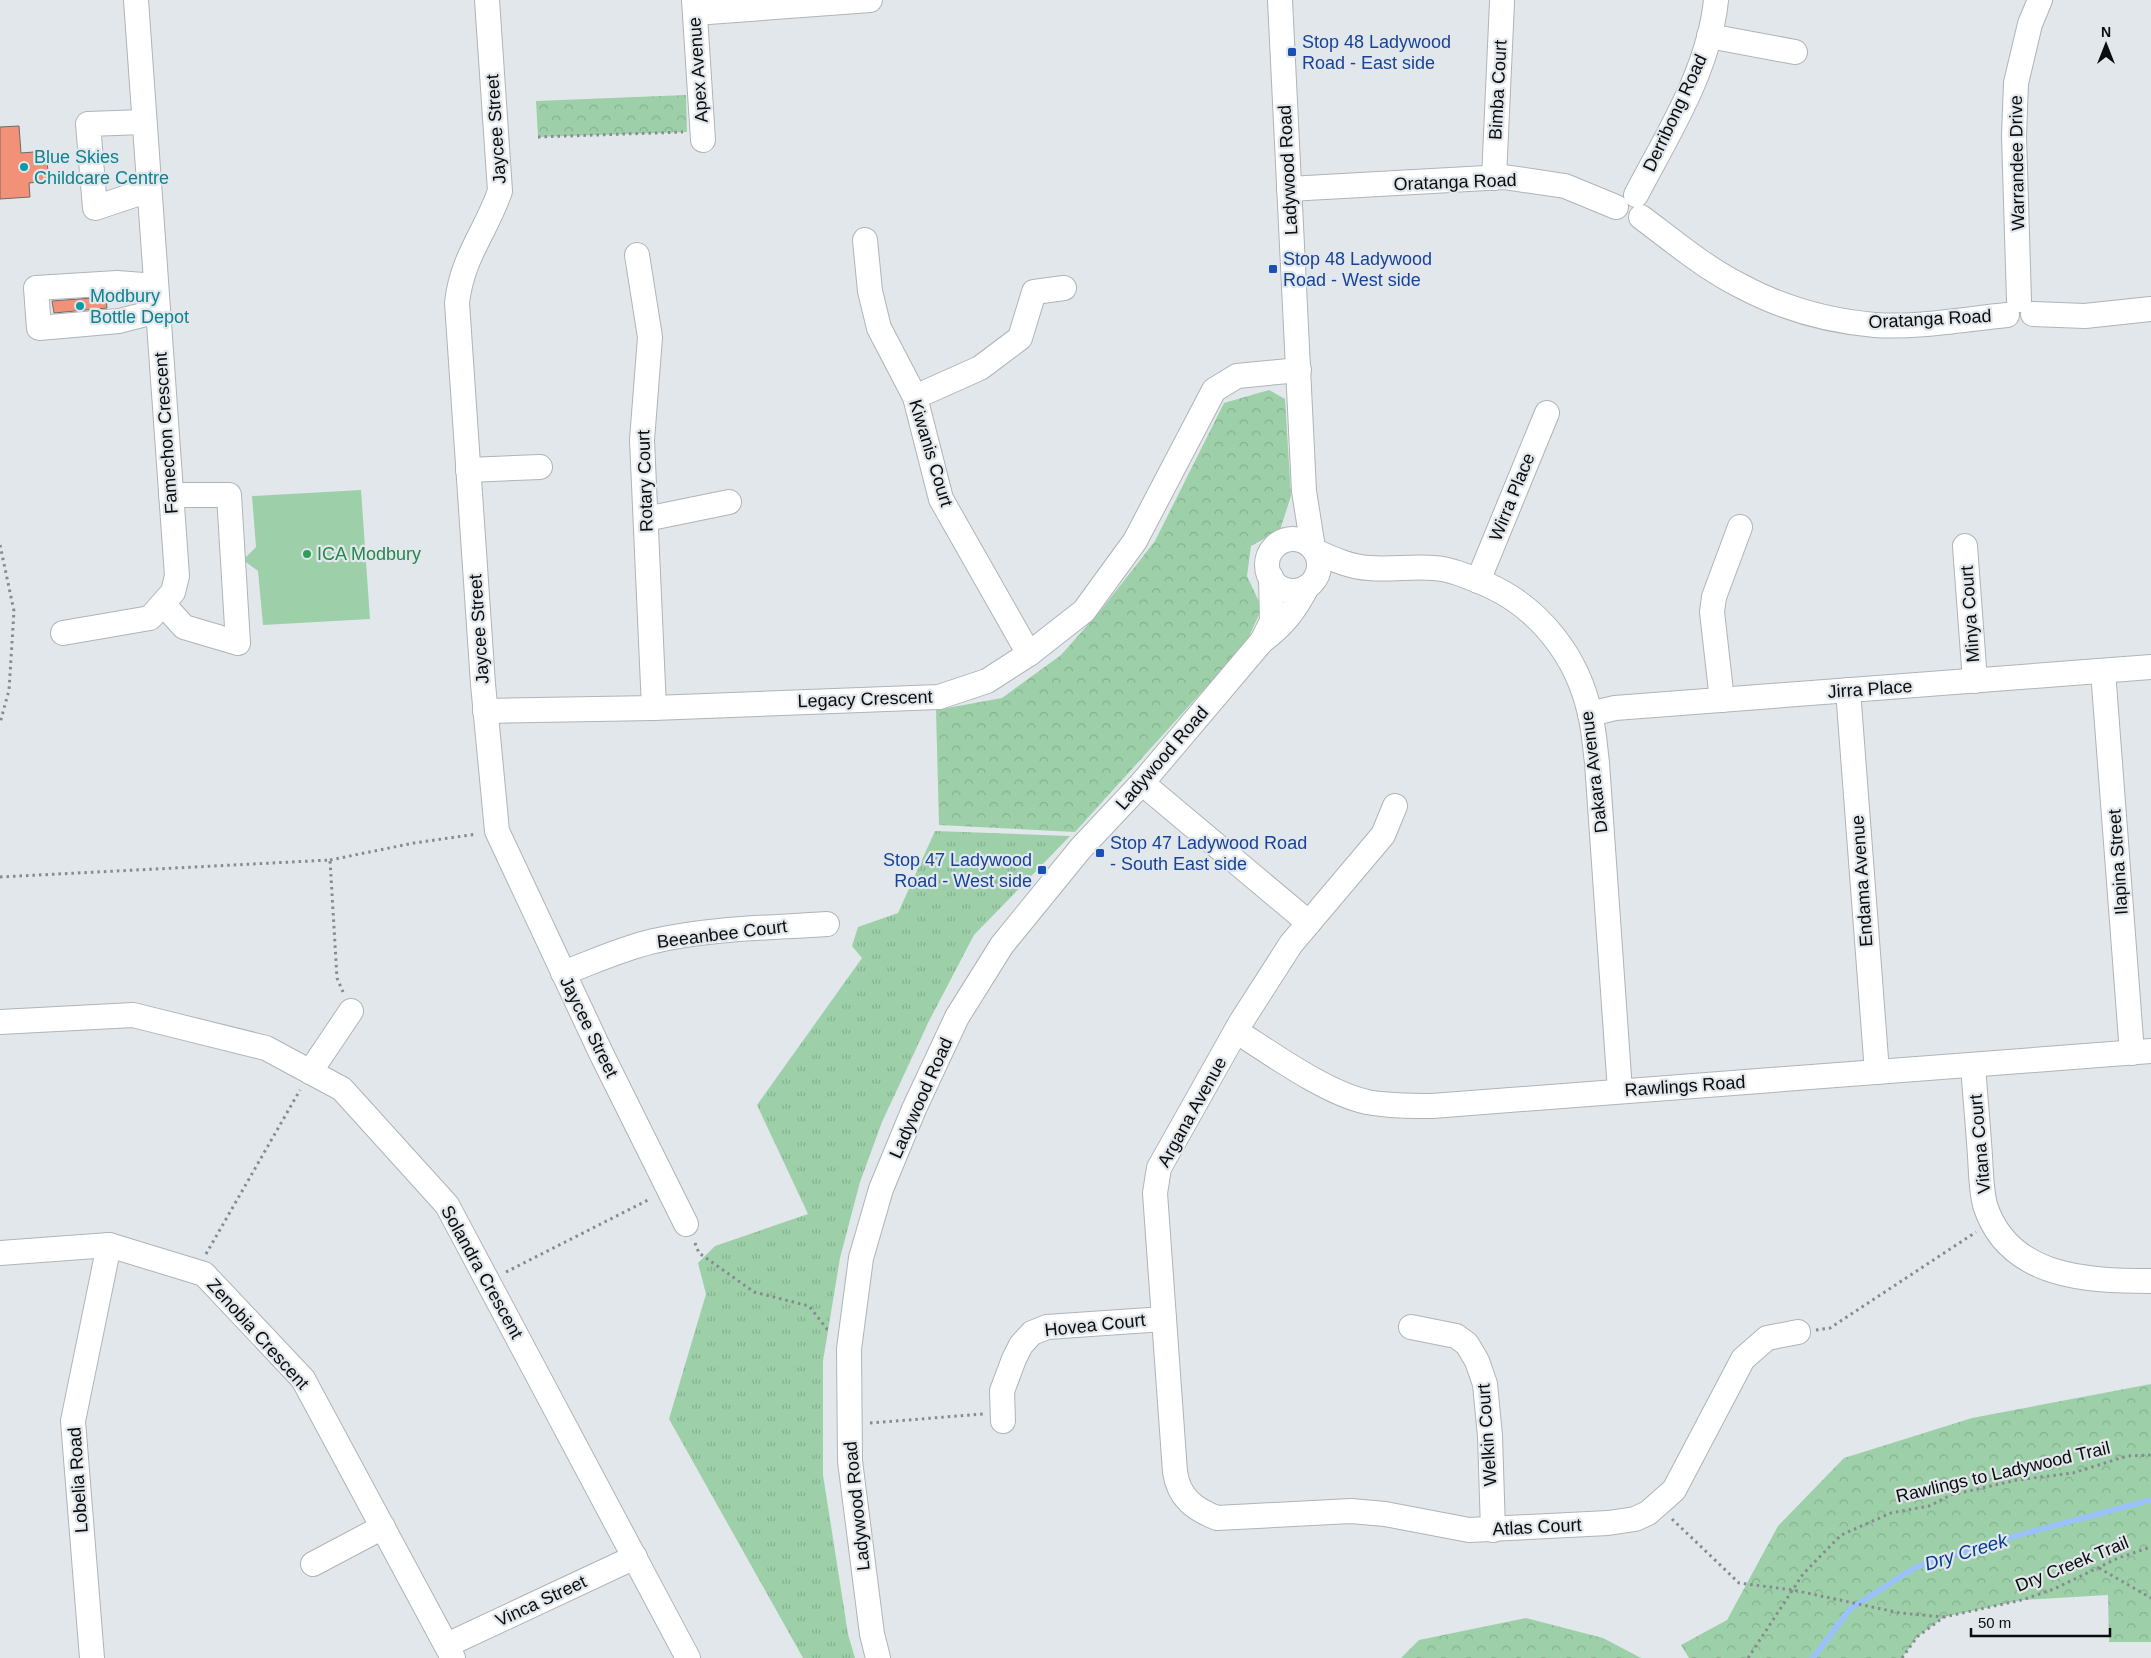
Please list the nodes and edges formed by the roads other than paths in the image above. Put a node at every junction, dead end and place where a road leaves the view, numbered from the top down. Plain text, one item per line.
1 (136, 0) edge
2 (488, 0) edge
3 (870, 0) edge
4 (1280, 0) edge
5 (1716, 0) edge
6 (2040, 0) edge
7 (1502, 2) dead end
8 (694, 6) edge
9 (1709, 36) junction
10 (1795, 52) dead end
11 (144, 122) junction
12 (695, 136) road end
13 (1494, 178) junction
14 (1289, 188) junction
15 (149, 190) junction
16 (1631, 206) junction
17 (865, 240) dead end
18 (637, 255) dead end
19 (156, 286) junction
20 (1064, 288) dead end
21 (2020, 310) junction
22 (2151, 310) edge
23 (158, 311) junction
24 (1298, 370) junction
25 (915, 398) junction
26 (1546, 413) dead end
27 (540, 467) dead end
28 (468, 470) junction
29 (1304, 491) junction
30 (171, 494) junction
31 (729, 502) dead end
32 (646, 519) junction
33 (1740, 527) dead end
34 (1285, 541) junction
35 (1965, 546) dead end
36 (1314, 550) junction
37 (1369, 568) junction
38 (1270, 577) junction
39 (1478, 581) junction
40 (1310, 584) junction
41 (164, 605) junction
42 (63, 633) dead end
43 (1262, 641) junction
44 (1029, 654) junction
45 (2151, 667) edge
46 (2104, 671) junction
47 (1975, 681) junction
48 (1848, 690) junction
49 (1722, 700) junction
50 (654, 708) junction
51 (485, 711) junction
52 (1590, 714) junction
53 (1142, 783) junction
54 (1395, 806) dead end
55 (1309, 923) junction
56 (826, 924) dead end
57 (563, 973) junction
58 (351, 1011) road end
59 (0, 1022) edge
60 (1236, 1031) junction
61 (2141, 1052) edge
62 (1973, 1065) junction
63 (310, 1072) junction
64 (1877, 1072) junction
65 (1620, 1091) junction
66 (686, 1224) road end
67 (109, 1245) junction
68 (0, 1253) edge
69 (2151, 1281) edge
70 (1164, 1318) junction
71 (1411, 1326) dead end
72 (1798, 1332) road end
73 (1003, 1417) road end
74 (1185, 1499) joint
75 (383, 1527) junction
76 (1492, 1530) junction
77 (635, 1558) junction
78 (313, 1564) dead end
79 (450, 1651) edge
80 (92, 1658) edge
81 (688, 1658) edge
82 (878, 1658) edge

1 - 11 street, Famechon Crescent
2 - 28 street, Jaycee Street
3 - 8 street
4 - 14 street, Ladywood Road
5 - 9 street, Derribong Road
6 - 21 street, Warrandee Drive
7 - 13 street, Bimba Court
8 - 12 street, Apex Avenue
9 - 10 street
9 - 16 street, Derribong Road
11 - 15 street, Famechon Crescent
11 - 15 street
13 - 14 street, Oratanga Road
13 - 16 street, Oratanga Road
14 - 24 street, Ladywood Road
15 - 19 street, Famechon Crescent
16 - 21 street, Oratanga Road
17 - 25 street, Kiwanis Court
18 - 32 street, Rotary Court
19 - 23 street, Famechon Crescent
19 - 23 street
20 - 25 street
21 - 22 street, Oratanga Road
23 - 30 street, Famechon Crescent
24 - 29 street, Ladywood Road
24 - 44 street, Legacy Crescent
25 - 44 street, Kiwanis Court
26 - 39 street, Wirra Place
27 - 28 street
28 - 51 street, Jaycee Street
29 - 34 street, Ladywood Road
29 - 36 street, Ladywood Road
30 - 41 street, Famechon Crescent
30 - 41 street
31 - 32 street
32 - 50 street, Rotary Court
33 - 49 street
34 - 36 street
34 - 38 street
35 - 47 street, Minya Court
36 - 37 street, Dakara Avenue
36 - 40 street
37 - 39 street, Dakara Avenue
37 - 40 street, Dakara Avenue
38 - 40 street
38 - 43 street, Ladywood Road
39 - 52 street, Dakara Avenue
40 - 43 street, Ladywood Road
41 - 42 street, Famechon Crescent
43 - 53 street, Ladywood Road
44 - 50 street, Legacy Crescent
45 - 46 street, Jirra Place
46 - 47 street, Jirra Place
46 - 61 street, Ilapina Street
47 - 48 street, Jirra Place
48 - 49 street, Jirra Place
48 - 64 street, Endama Avenue
49 - 52 street, Jirra Place
50 - 51 street, Legacy Crescent
51 - 57 street, Jaycee Street
52 - 65 street, Dakara Avenue
53 - 55 street
53 - 82 street, Ladywood Road
54 - 55 street, Argana Avenue
55 - 60 street, Argana Avenue
56 - 57 street, Beeanbee Court
57 - 66 street, Jaycee Street
58 - 63 street
59 - 63 street, Solandra Crescent
60 - 65 street, Rawlings Road
60 - 70 street, Argana Avenue
61 - 62 street, Rawlings Road
62 - 64 street, Rawlings Road
62 - 69 street, Vitana Court
63 - 77 street, Solandra Crescent
64 - 65 street, Rawlings Road
67 - 68 street, Zenobia Crescent
67 - 75 street, Zenobia Crescent
67 - 80 street, Lobelia Road
70 - 73 street, Hovea Court
70 - 74 street, Argana Avenue
71 - 76 street, Welkin Court
72 - 76 street, Atlas Court
74 - 76 street, Atlas Court
75 - 78 street
75 - 79 street, Zenobia Crescent
77 - 79 street, Vinca Street
77 - 81 street, Solandra Crescent

